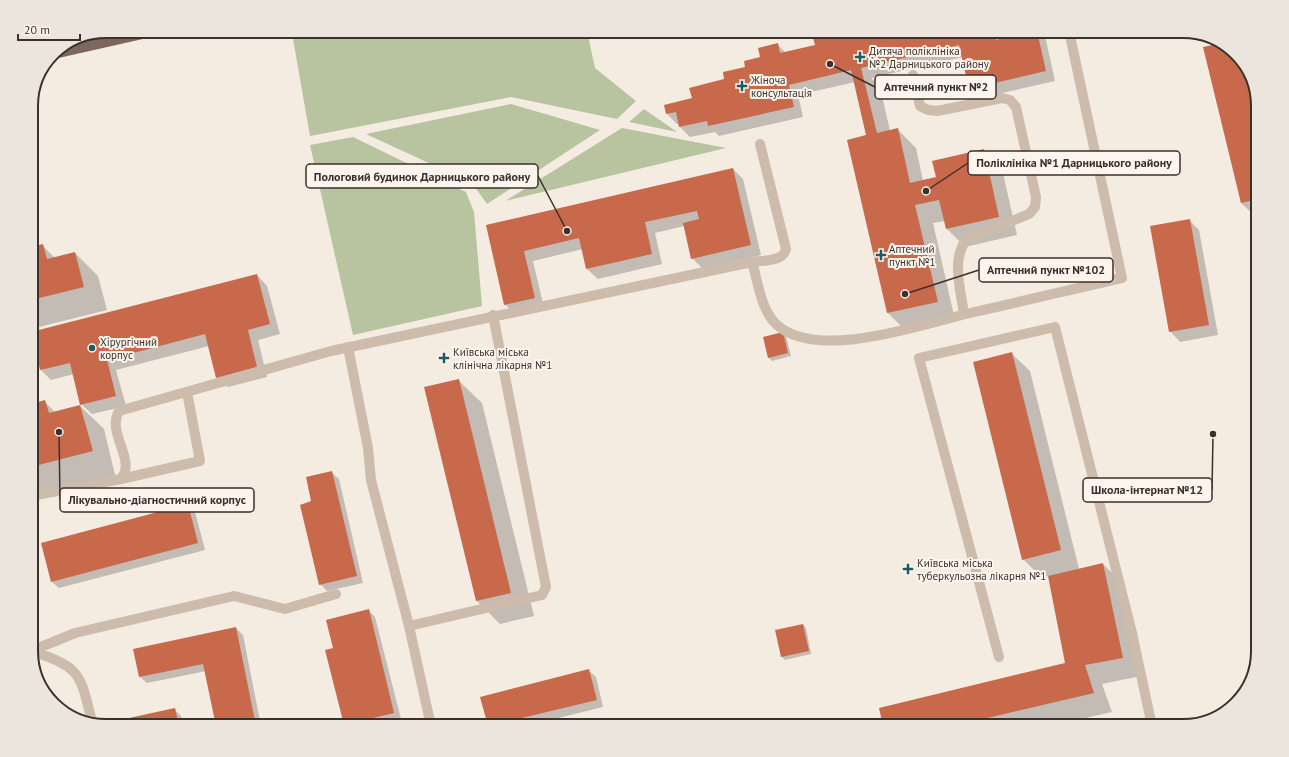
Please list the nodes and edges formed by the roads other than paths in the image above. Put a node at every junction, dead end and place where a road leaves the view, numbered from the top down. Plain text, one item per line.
1 (124, 38) edge
2 (1071, 38) edge
3 (65, 51) edge
4 (913, 75) dead end
5 (760, 144) dead end
6 (752, 262) junction
7 (964, 314) junction
8 (494, 315) junction
9 (348, 347) junction
10 (187, 392) junction
11 (121, 479) junction
12 (38, 495) edge
13 (336, 594) dead end
14 (409, 626) junction
15 (38, 648) edge
16 (38, 653) edge
17 (999, 657) dead end
18 (91, 717) edge
19 (429, 719) edge
20 (1150, 719) edge

1 - 3 main road
2 - 7 lane
4 - 7 lane
5 - 6 lane
6 - 7 lane
6 - 8 lane
8 - 9 lane
8 - 14 lane
9 - 10 lane
9 - 14 lane
10 - 11 lane
10 - 11 lane
11 - 12 lane
13 - 15 lane
14 - 19 lane
16 - 18 lane
17 - 20 lane

